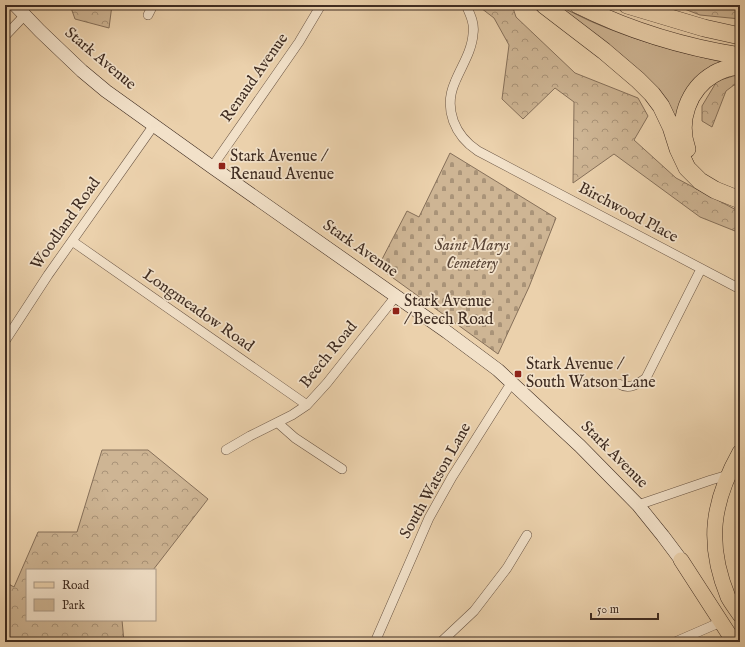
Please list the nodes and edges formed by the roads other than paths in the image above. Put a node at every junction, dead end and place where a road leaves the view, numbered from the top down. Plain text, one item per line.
1 (15, 5) edge
2 (153, 5) edge
3 (322, 5) edge
4 (466, 5) edge
5 (544, 5) edge
6 (578, 5) edge
7 (627, 5) edge
8 (25, 15) junction
9 (148, 15) dead end
10 (5, 36) edge
11 (740, 36) edge
12 (740, 56) edge
13 (740, 65) edge
14 (154, 125) junction
15 (212, 167) junction
16 (740, 192) edge
17 (740, 200) edge
18 (72, 241) junction
19 (701, 269) junction
20 (740, 289) edge
21 (396, 296) junction
22 (5, 341) edge
23 (512, 382) junction
24 (619, 384) dead end
25 (307, 405) junction
26 (278, 423) junction
27 (226, 450) dead end
28 (740, 452) edge
29 (342, 469) dead end
30 (728, 475) junction
31 (638, 505) junction
32 (527, 535) dead end
33 (682, 560) joint
34 (740, 616) edge
35 (721, 622) junction
36 (375, 642) edge
37 (441, 642) edge
38 (675, 642) edge
39 (734, 642) edge

1 - 8 main road, Stark Avenue
2 - 9 street
3 - 15 street, Renaud Avenue
4 - 19 street, Birchwood Place
5 - 17 highway
6 - 12 highway
7 - 11 highway
8 - 10 street
8 - 14 main road, Stark Avenue
13 - 16 highway
14 - 15 main road, Stark Avenue
14 - 18 street, Woodland Road
15 - 21 main road, Stark Avenue
18 - 22 street, Woodland Road
18 - 25 street, Longmeadow Road
19 - 20 street, Birchwood Place
19 - 24 street
21 - 23 main road, Stark Avenue
21 - 25 street, Beech Road
23 - 31 main road, Stark Avenue
23 - 36 street, South Watson Lane
25 - 26 street, Beech Road
26 - 27 street, Beech Road
26 - 29 street
28 - 30 main road
30 - 31 street
30 - 34 main road
31 - 33 main road, Stark Avenue
32 - 37 street
33 - 35 main road, Stark Avenue
34 - 35 main road
35 - 38 street
35 - 39 main road, Stark Avenue

